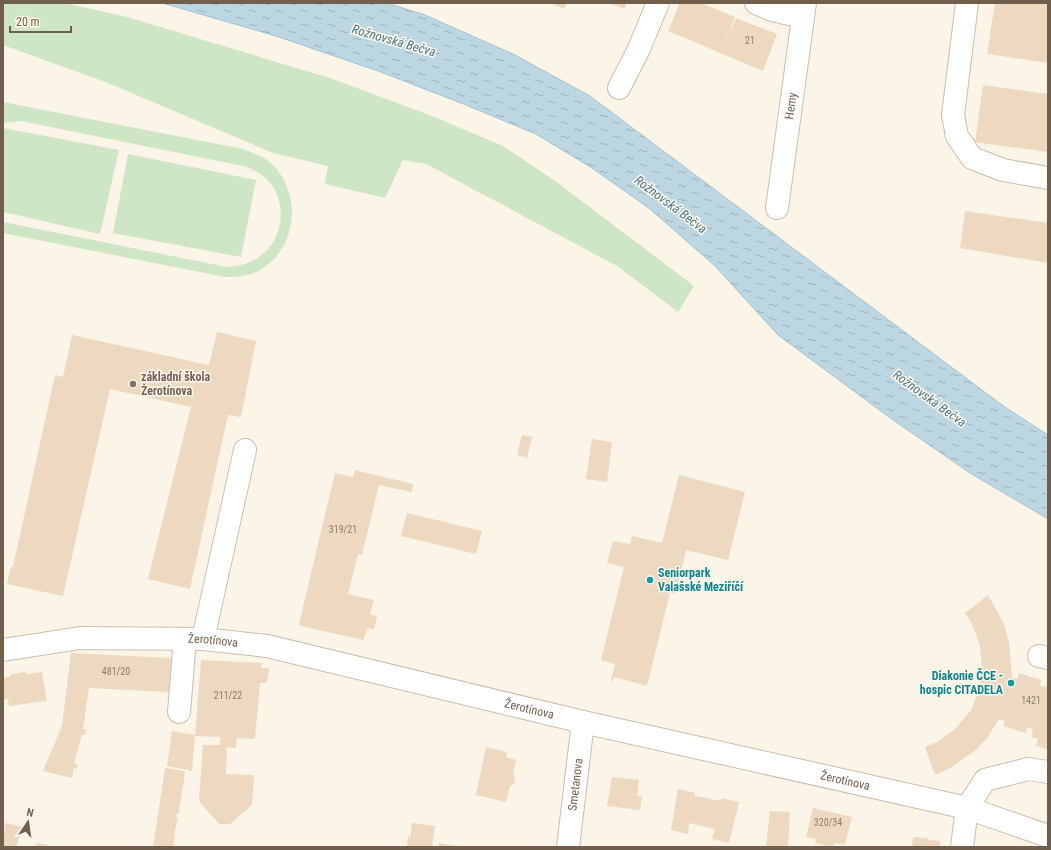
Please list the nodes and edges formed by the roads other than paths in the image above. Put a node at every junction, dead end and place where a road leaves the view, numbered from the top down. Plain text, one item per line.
1 (658, 3) edge
2 (756, 3) edge
3 (968, 3) edge
4 (804, 10) edge
5 (619, 88) dead end
6 (1048, 178) edge
7 (778, 208) dead end
8 (245, 450) dead end
9 (194, 639) junction
10 (3, 650) edge
11 (179, 712) dead end
12 (583, 722) junction
13 (1048, 772) edge
14 (967, 808) junction
15 (1048, 836) edge
16 (568, 847) edge
17 (962, 847) edge

1 - 5 street
2 - 4 street
3 - 6 street
4 - 7 street, Hemy
8 - 9 street
9 - 10 street, Žerotínova
9 - 11 street
9 - 12 street, Žerotínova
12 - 14 street, Žerotínova
12 - 16 street, Smetanova
13 - 14 street
14 - 15 street, Žerotínova
14 - 17 street

